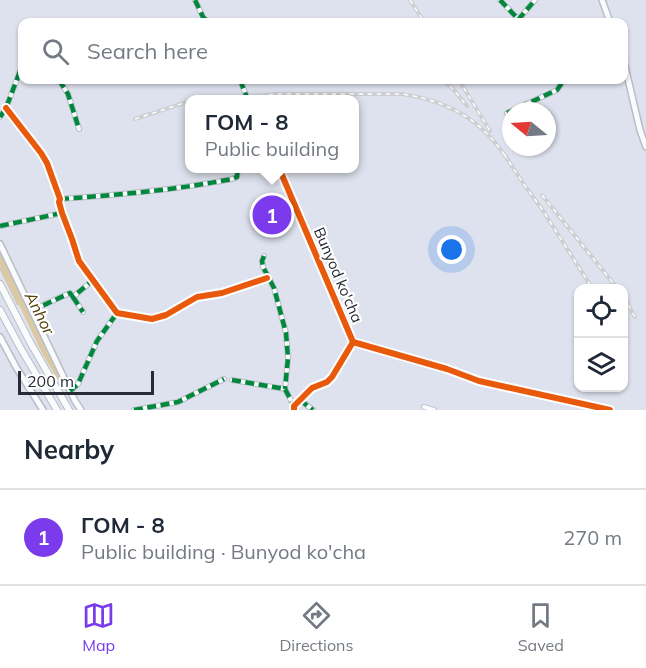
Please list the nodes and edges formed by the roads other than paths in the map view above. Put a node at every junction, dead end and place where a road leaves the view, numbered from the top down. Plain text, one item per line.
1 (195, 0) edge
2 (500, 0) edge
3 (535, 0) edge
4 (602, 0) edge
5 (204, 18) edge
6 (517, 18) edge
7 (522, 18) edge
8 (609, 18) edge
9 (18, 74) edge
10 (628, 79) edge
11 (62, 84) edge
12 (561, 84) edge
13 (530, 102) edge
14 (6, 108) junction
15 (0, 117) edge
16 (79, 129) dead end
17 (646, 147) edge
18 (237, 173) edge
19 (281, 173) edge
20 (60, 199) junction
21 (62, 213) junction
22 (0, 226) edge
23 (0, 243) edge
24 (264, 256) dead end
25 (267, 278) junction
26 (93, 280) junction
27 (0, 284) edge
28 (73, 297) junction
29 (0, 310) edge
30 (31, 311) junction
31 (82, 312) dead end
32 (117, 313) junction
33 (0, 337) edge
34 (353, 342) junction
35 (224, 379) dead end
36 (232, 380) dead end
37 (285, 389) junction
38 (70, 391) junction
39 (300, 400) junction
40 (424, 407) dead end
41 (294, 408) edge
42 (43, 410) edge
43 (57, 410) edge
44 (69, 410) edge
45 (81, 410) edge
46 (134, 410) edge
47 (312, 410) edge
48 (434, 410) edge
49 (610, 410) edge

1 - 5 street
2 - 6 street
3 - 7 street
4 - 8 street
9 - 14 street
10 - 17 street
11 - 16 street
12 - 13 street
14 - 15 street
14 - 20 street
18 - 20 street
19 - 34 street, Bunyod ko'cha
20 - 21 street
21 - 22 street
21 - 26 street
23 - 30 street
24 - 25 street
25 - 32 street
25 - 37 street
26 - 28 street
26 - 32 street
27 - 44 main road
28 - 30 street
28 - 31 street
29 - 43 main road
30 - 38 street
32 - 38 street
33 - 42 street
34 - 39 street, Bunyod ko'cha
34 - 49 street
35 - 46 street
36 - 37 street
37 - 41 street
38 - 45 street
39 - 41 street, Bunyod ko'cha
39 - 47 street
40 - 48 street

